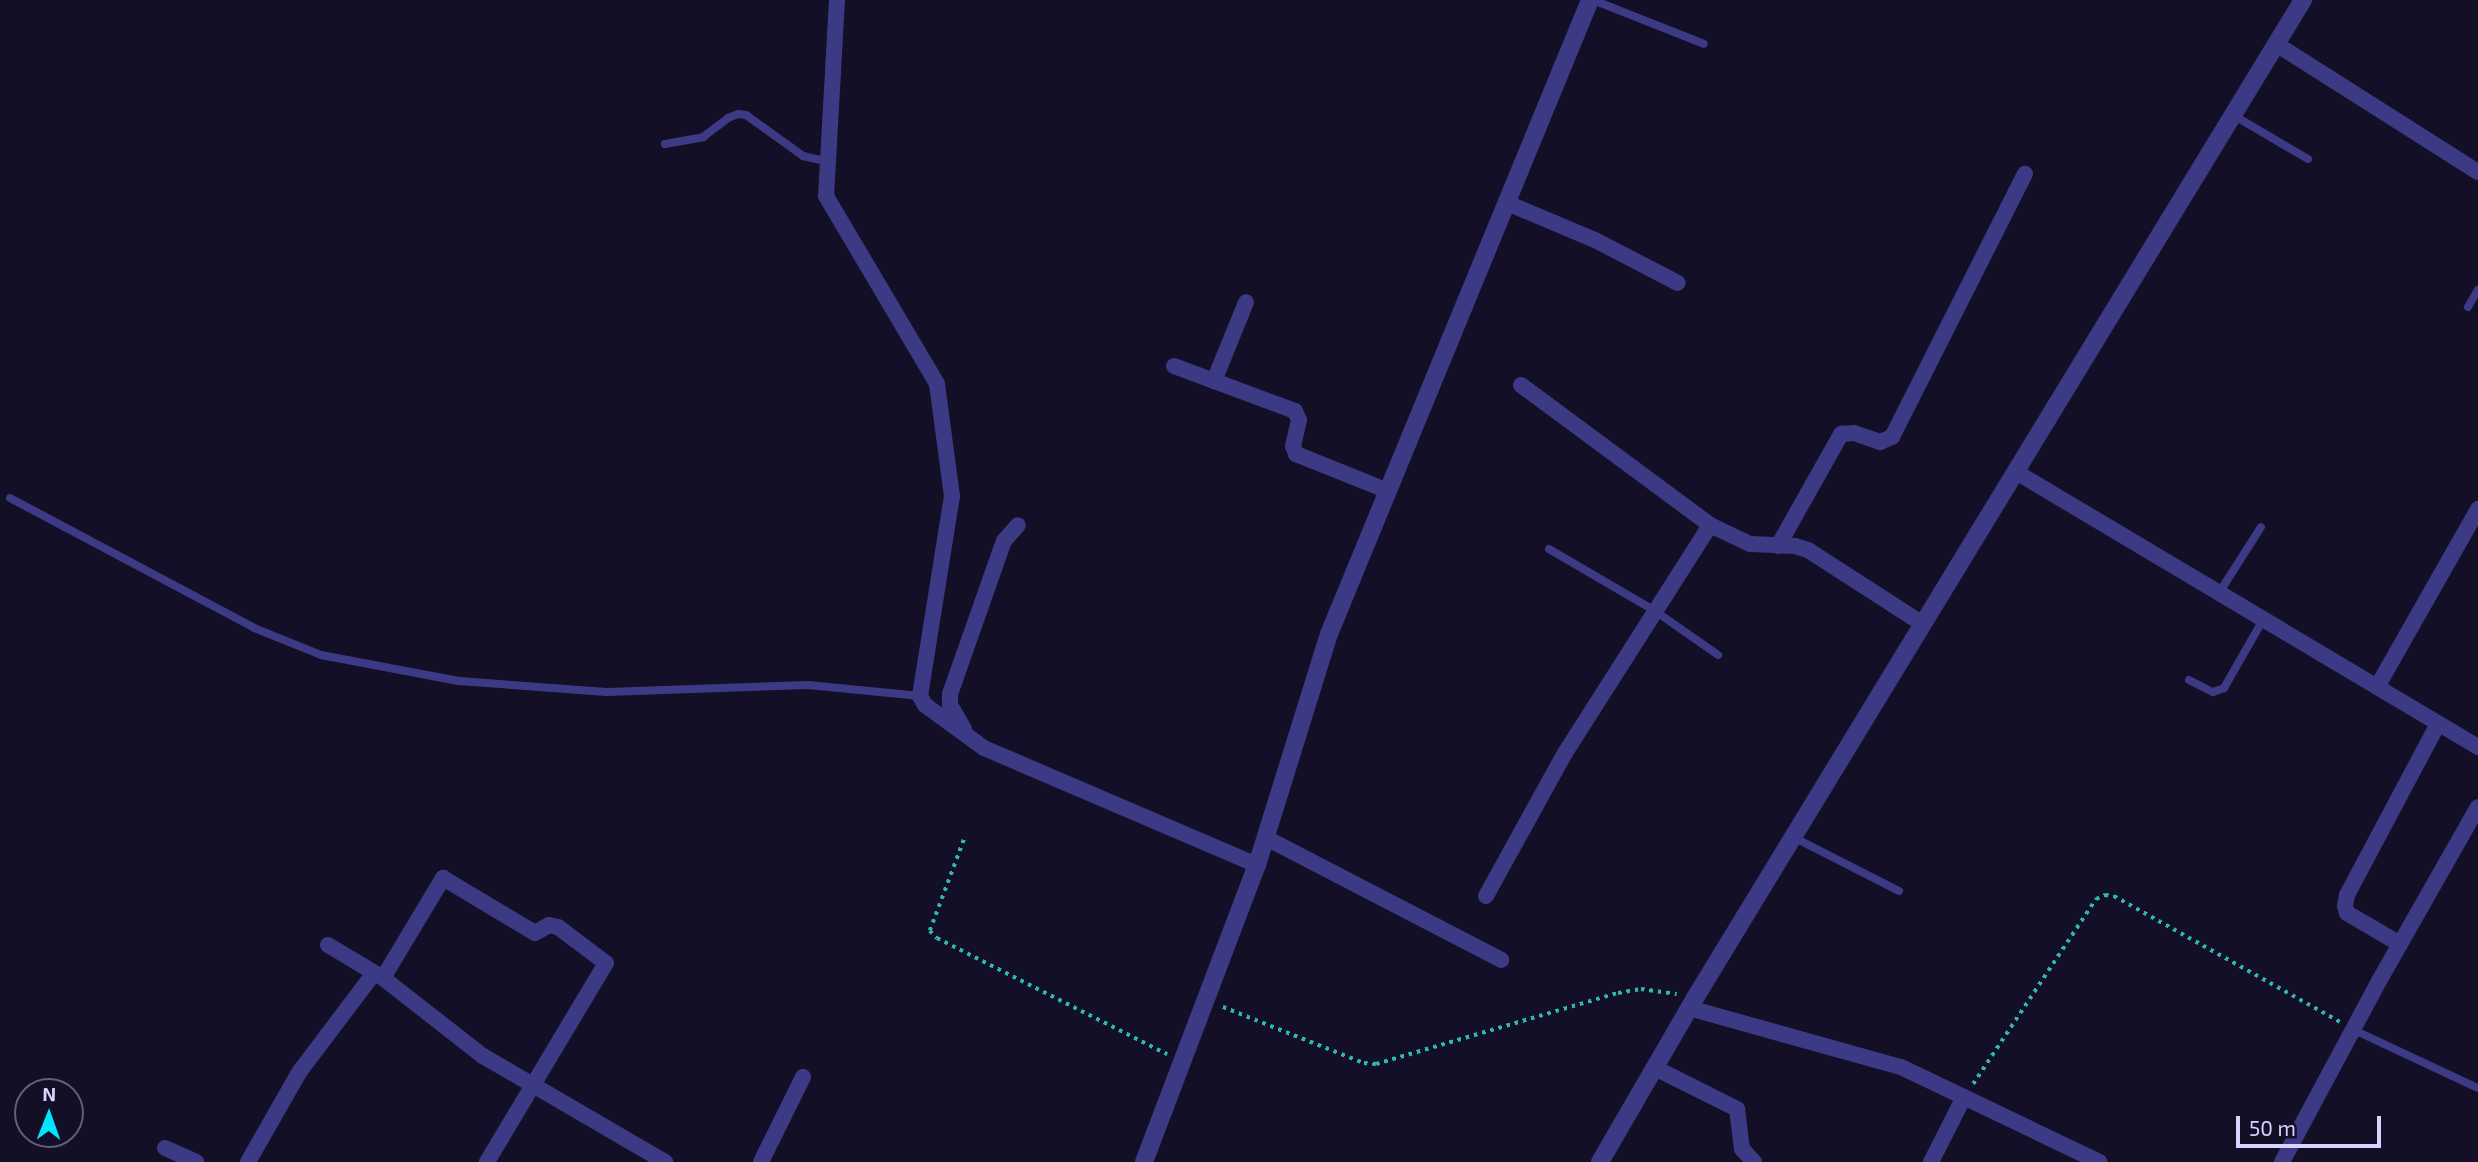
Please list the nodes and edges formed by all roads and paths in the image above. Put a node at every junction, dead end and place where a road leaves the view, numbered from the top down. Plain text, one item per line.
1 (837, 0) edge
2 (1591, 0) edge
3 (2303, 0) edge
4 (1704, 44) dead end
5 (2276, 44) junction
6 (2233, 115) junction
7 (665, 144) dead end
8 (2308, 159) dead end
9 (828, 162) junction
10 (2478, 172) edge
11 (2025, 174) dead end
12 (1507, 203) junction
13 (1678, 283) dead end
14 (2478, 290) edge
15 (1246, 302) dead end
16 (2468, 307) dead end
17 (1174, 366) dead end
18 (1214, 381) junction
19 (1521, 385) dead end
20 (2016, 472) junction
21 (1388, 491) junction
22 (10, 498) dead end
23 (2478, 509) edge
24 (1018, 525) dead end
25 (1710, 525) junction
26 (2261, 527) dead end
27 (1778, 546) junction
28 (1549, 549) dead end
29 (2219, 593) junction
30 (1656, 611) junction
31 (2263, 620) junction
32 (1923, 624) junction
33 (1718, 655) dead end
34 (2189, 680) dead end
35 (2377, 687) junction
36 (920, 696) junction
37 (2438, 724) junction
38 (969, 737) junction
39 (2477, 744) edge
40 (2477, 810) edge
41 (1793, 837) junction
42 (1266, 838) junction
43 (964, 840) dead end
44 (1257, 865) junction
45 (1899, 891) dead end
46 (1486, 896) dead end
47 (2400, 944) junction
48 (328, 945) dead end
49 (1501, 960) dead end
50 (379, 975) junction
51 (1208, 1001) junction
52 (1692, 1003) junction
53 (2354, 1030) junction
54 (1184, 1063) junction
55 (1655, 1068) junction
56 (803, 1077) dead end
57 (531, 1083) junction
58 (2478, 1088) edge
59 (1964, 1097) junction
60 (165, 1148) dead end
61 (767, 1160) edge
62 (196, 1162) edge
63 (248, 1162) edge
64 (487, 1162) edge
65 (665, 1162) edge
66 (1144, 1162) edge
67 (1600, 1162) edge
68 (1754, 1162) edge
69 (1931, 1162) edge
70 (2099, 1162) edge
71 (2282, 1162) edge

1 - 9 street
2 - 4 lane
2 - 12 street
3 - 5 street
5 - 6 street
5 - 10 street
6 - 8 lane
6 - 20 street
7 - 9 lane
9 - 36 street
11 - 27 street
12 - 13 street
12 - 21 street
14 - 16 lane
15 - 18 street
17 - 18 street
18 - 21 street
19 - 25 street
20 - 29 street
20 - 32 street
21 - 42 street
22 - 36 lane
23 - 35 street
24 - 38 street
25 - 27 street
25 - 30 street
26 - 29 lane
27 - 32 street
28 - 30 lane
29 - 31 street
30 - 33 lane
30 - 46 street
31 - 34 lane
31 - 35 street
32 - 41 street
35 - 37 street
36 - 38 street
37 - 39 street
37 - 47 street
38 - 44 street
40 - 47 street
41 - 45 lane
41 - 52 street
42 - 44 street
42 - 49 street
43 - 54 path
44 - 51 street
47 - 53 street
48 - 50 street
50 - 57 street
50 - 57 street
50 - 63 street
51 - 52 path
51 - 54 street
52 - 55 street
52 - 59 street
53 - 58 lane
53 - 59 path
53 - 71 street
54 - 66 street
55 - 67 street
55 - 68 street
56 - 61 street
57 - 64 street
57 - 65 street
59 - 69 street
59 - 70 street
60 - 62 street

